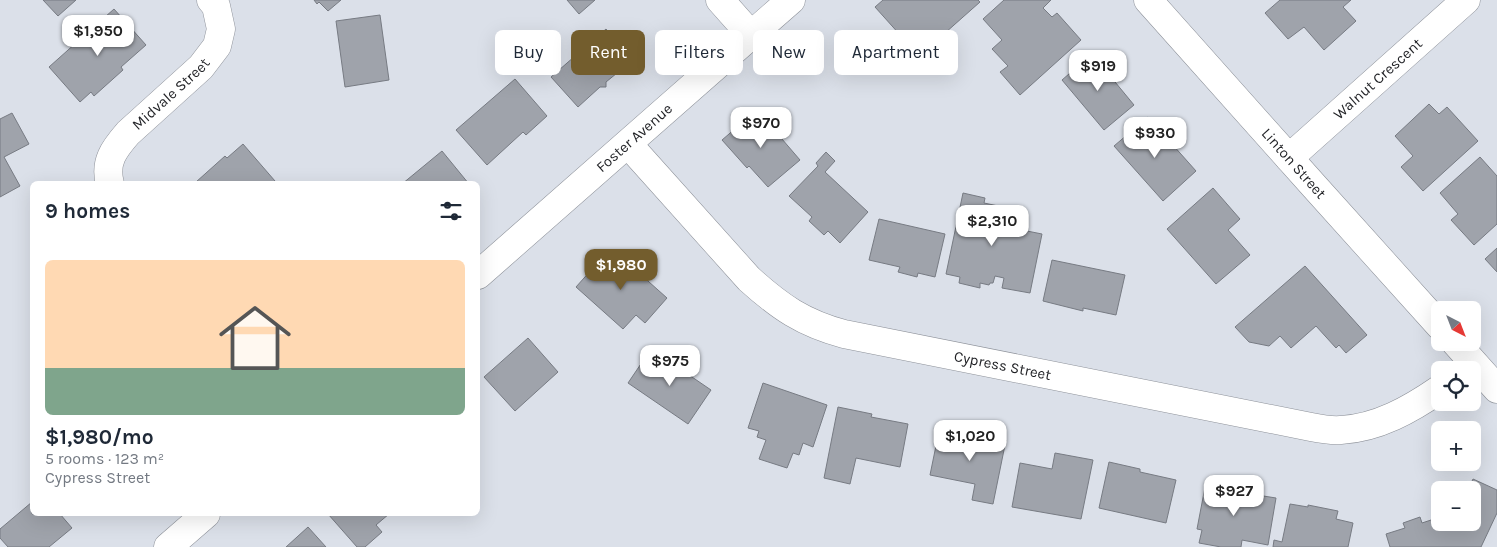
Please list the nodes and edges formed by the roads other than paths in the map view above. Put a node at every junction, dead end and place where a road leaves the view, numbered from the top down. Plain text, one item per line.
1 (211, 0) edge
2 (720, 0) edge
3 (791, 0) edge
4 (1148, 0) edge
5 (1466, 0) edge
6 (751, 35) junction
7 (628, 144) junction
8 (1289, 158) junction
9 (109, 181) edge
10 (480, 273) edge
11 (1431, 316) edge
12 (1463, 358) edge
13 (1497, 389) edge
14 (1431, 395) edge
15 (204, 516) edge
16 (168, 547) edge

1 - 9 street, Midvale Street
2 - 6 street
3 - 6 street, Foster Avenue
4 - 8 street, Linton Street
5 - 8 street, Walnut Crescent
6 - 7 street, Foster Avenue
7 - 10 street, Foster Avenue
7 - 14 street, Cypress Street
8 - 11 street, Linton Street
12 - 13 street
15 - 16 street

